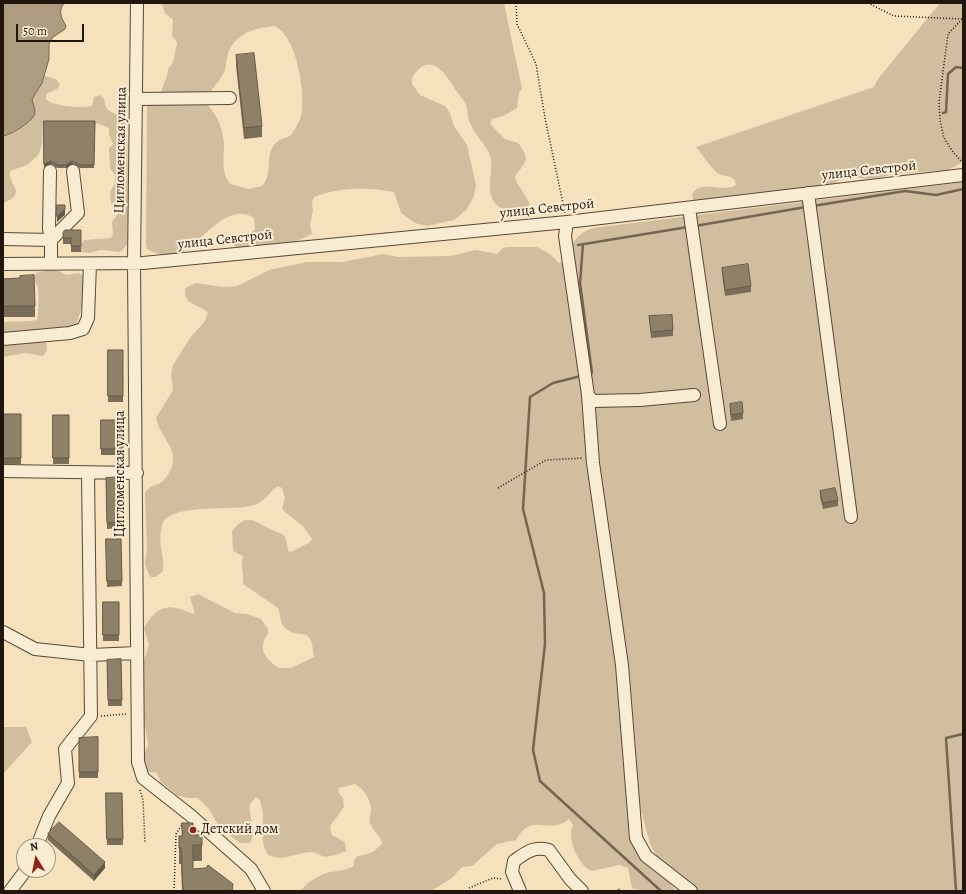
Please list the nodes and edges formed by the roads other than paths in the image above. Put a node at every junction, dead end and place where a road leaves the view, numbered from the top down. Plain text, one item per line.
1 (137, 3) edge
2 (230, 98) dead end
3 (136, 99) junction
4 (50, 171) dead end
5 (73, 171) dead end
6 (963, 175) edge
7 (808, 193) junction
8 (689, 208) junction
9 (567, 222) junction
10 (3, 239) edge
11 (51, 240) junction
12 (3, 264) edge
13 (51, 264) junction
14 (90, 264) junction
15 (134, 264) junction
16 (3, 339) edge
17 (588, 395) junction
18 (694, 395) dead end
19 (720, 424) dead end
20 (3, 471) edge
21 (88, 473) junction
22 (137, 473) junction
23 (851, 518) dead end
24 (3, 632) edge
25 (137, 652) junction
26 (91, 655) junction
27 (40, 838) edge
28 (20, 878) edge
29 (517, 886) edge
30 (10, 891) edge
31 (264, 891) edge
32 (582, 891) edge
33 (691, 891) edge

1 - 3 street, Цигломенская улица
2 - 3 street
3 - 15 street, Цигломенская улица
4 - 11 street
5 - 11 street
6 - 7 street, улица Севстрой
7 - 8 street, улица Севстрой
7 - 23 street
8 - 9 street, улица Севстрой
8 - 19 street
9 - 15 street, улица Севстрой
9 - 17 street
10 - 11 street
11 - 13 street
12 - 13 street, улица Севстрой
13 - 14 street, улица Севстрой
14 - 15 street, улица Севстрой
14 - 16 street
15 - 22 street, Цигломенская улица
17 - 18 street
17 - 33 street
20 - 21 street
21 - 22 street
21 - 26 street
22 - 25 street, Цигломенская улица
24 - 26 street
25 - 26 street
25 - 31 street, Цигломенская улица
26 - 27 street
28 - 30 street
29 - 32 street

